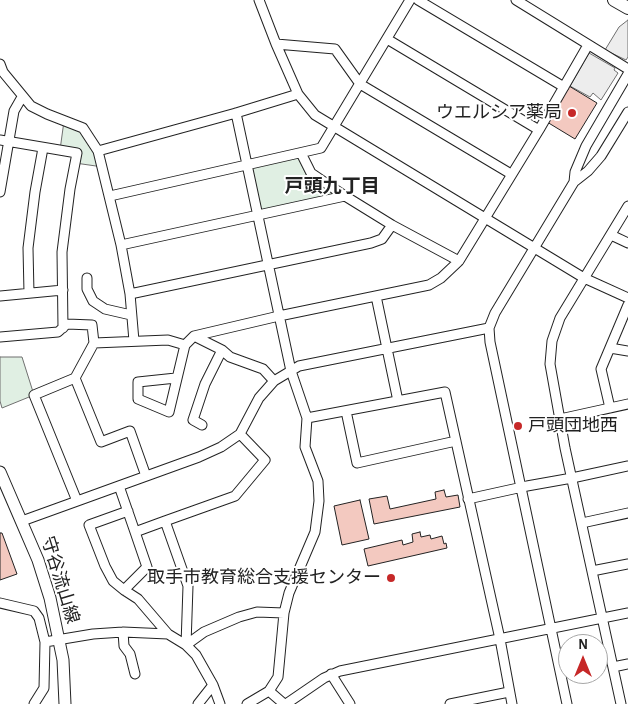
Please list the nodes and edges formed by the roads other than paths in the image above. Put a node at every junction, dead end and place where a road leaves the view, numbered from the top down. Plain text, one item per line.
1 (259, 0) edge
2 (410, 0) edge
3 (418, 0) edge
4 (516, 0) edge
5 (614, 0) edge
6 (628, 8) edge
7 (387, 39) junction
8 (276, 44) junction
9 (588, 45) junction
10 (0, 64) edge
11 (628, 69) edge
12 (628, 74) edge
13 (360, 84) junction
14 (564, 87) junction
15 (298, 94) junction
16 (22, 97) junction
17 (628, 112) edge
18 (236, 113) junction
19 (334, 127) junction
20 (539, 130) junction
21 (4, 141) edge
22 (43, 148) junction
23 (98, 151) junction
24 (301, 153) junction
25 (247, 165) junction
26 (511, 174) junction
27 (574, 182) junction
28 (0, 192) edge
29 (110, 196) junction
30 (345, 196) junction
31 (628, 206) edge
32 (258, 215) junction
33 (484, 219) junction
34 (392, 225) junction
35 (611, 235) junction
36 (628, 243) edge
37 (121, 246) junction
38 (534, 249) junction
39 (459, 261) junction
40 (268, 264) junction
41 (87, 278) dead end
42 (584, 278) junction
43 (63, 290) junction
44 (29, 293) junction
45 (130, 294) junction
46 (0, 296) edge
47 (376, 296) junction
48 (628, 298) edge
49 (628, 305) edge
50 (131, 315) junction
51 (279, 316) junction
52 (63, 328) junction
53 (489, 328) junction
54 (194, 336) junction
55 (0, 337) edge
56 (134, 341) junction
57 (94, 343) junction
58 (185, 345) junction
59 (610, 348) junction
60 (387, 349) junction
61 (222, 350) junction
62 (628, 351) edge
63 (291, 371) junction
64 (75, 378) junction
65 (176, 378) junction
66 (274, 381) junction
67 (398, 401) junction
68 (628, 404) edge
69 (610, 408) junction
70 (346, 411) junction
71 (307, 418) junction
72 (560, 419) junction
73 (202, 425) dead end
74 (240, 434) junction
75 (456, 441) junction
76 (628, 466) edge
77 (0, 472) edge
78 (146, 476) junction
79 (572, 478) junction
80 (119, 486) junction
81 (520, 487) junction
82 (468, 499) junction
83 (77, 501) junction
84 (128, 511) junction
85 (628, 513) edge
86 (22, 521) junction
87 (165, 521) junction
88 (582, 523) junction
89 (135, 532) junction
90 (628, 564) edge
91 (592, 571) junction
92 (124, 590) junction
93 (0, 603) edge
94 (284, 613) junction
95 (628, 613) edge
96 (602, 618) junction
97 (551, 628) junction
98 (123, 632) junction
99 (168, 634) junction
100 (59, 638) junction
101 (500, 639) junction
102 (45, 642) junction
103 (186, 645) junction
104 (628, 664) edge
105 (613, 667) junction
106 (135, 674) dead end
107 (331, 674) junction
108 (213, 685) junction
109 (270, 691) junction
110 (509, 692) junction
111 (34, 704) edge
112 (65, 704) edge
113 (198, 704) edge
114 (220, 704) edge
115 (247, 704) edge
116 (285, 704) edge
117 (350, 704) edge
118 (450, 704) edge
119 (512, 704) edge
120 (567, 704) edge
121 (621, 704) edge

1 - 8 street
2 - 7 street
3 - 14 street
4 - 9 street
5 - 6 highway
7 - 13 street
7 - 20 street
8 - 13 street
8 - 15 street
9 - 11 street
9 - 14 street
10 - 16 street
12 - 27 street
13 - 19 street
13 - 26 street
14 - 20 street
15 - 18 street
15 - 19 street
16 - 21 street
16 - 23 street
17 - 27 street
18 - 23 street
18 - 25 street
19 - 24 street
19 - 33 street
20 - 26 street
21 - 22 street
21 - 28 street
22 - 43 street
22 - 44 street
23 - 29 street
24 - 25 street
24 - 30 street
25 - 29 street
25 - 32 street
26 - 33 street
27 - 38 street
29 - 37 street
30 - 32 street
30 - 34 street
31 - 35 street
32 - 37 street
32 - 40 street
33 - 38 street
33 - 39 street
34 - 39 street
34 - 40 street
35 - 36 street
35 - 42 street
37 - 45 street
38 - 42 street
38 - 53 street
39 - 47 street
40 - 45 street
40 - 51 street
41 - 50 street
42 - 48 street
42 - 72 street
43 - 44 street
43 - 52 street
44 - 46 street
45 - 50 street
47 - 51 street
47 - 60 street
49 - 59 street
50 - 56 street
51 - 54 street
51 - 63 street
52 - 55 street
52 - 57 street
53 - 60 street
53 - 81 street
54 - 58 street
54 - 61 street
56 - 57 street
56 - 58 street
57 - 64 street
58 - 65 street
59 - 62 street
59 - 69 street
60 - 63 street
60 - 67 street
61 - 66 street
61 - 73 street
63 - 66 street
63 - 71 street
64 - 78 street
64 - 83 street
65 - 65 street
66 - 74 street
67 - 70 street
67 - 75 street
68 - 69 street
69 - 72 street
70 - 71 street
70 - 75 street
71 - 94 street
72 - 79 street
74 - 78 street
74 - 87 street
75 - 82 street
76 - 79 street
77 - 86 main road, 守谷流山線
78 - 80 street
79 - 81 street
79 - 88 street
80 - 83 street
80 - 84 street
81 - 82 street
81 - 97 street
82 - 101 street
83 - 86 street
84 - 89 street
84 - 92 street
85 - 88 street
86 - 100 main road, 守谷流山線
87 - 89 street
87 - 103 street
88 - 91 street
89 - 92 street
90 - 91 street
91 - 96 street
92 - 99 street
93 - 102 street
94 - 103 street
94 - 109 street
95 - 96 street
96 - 97 street
96 - 105 street
97 - 101 street
97 - 120 street
98 - 99 street
98 - 100 street
98 - 106 street
99 - 103 street
100 - 102 street
100 - 112 main road, 守谷流山線
101 - 107 street
101 - 110 street
102 - 111 street
103 - 108 street
104 - 105 street
105 - 121 street
107 - 116 street
107 - 117 street
108 - 113 street
108 - 114 street
109 - 115 street
109 - 116 street
110 - 118 street
110 - 119 street

